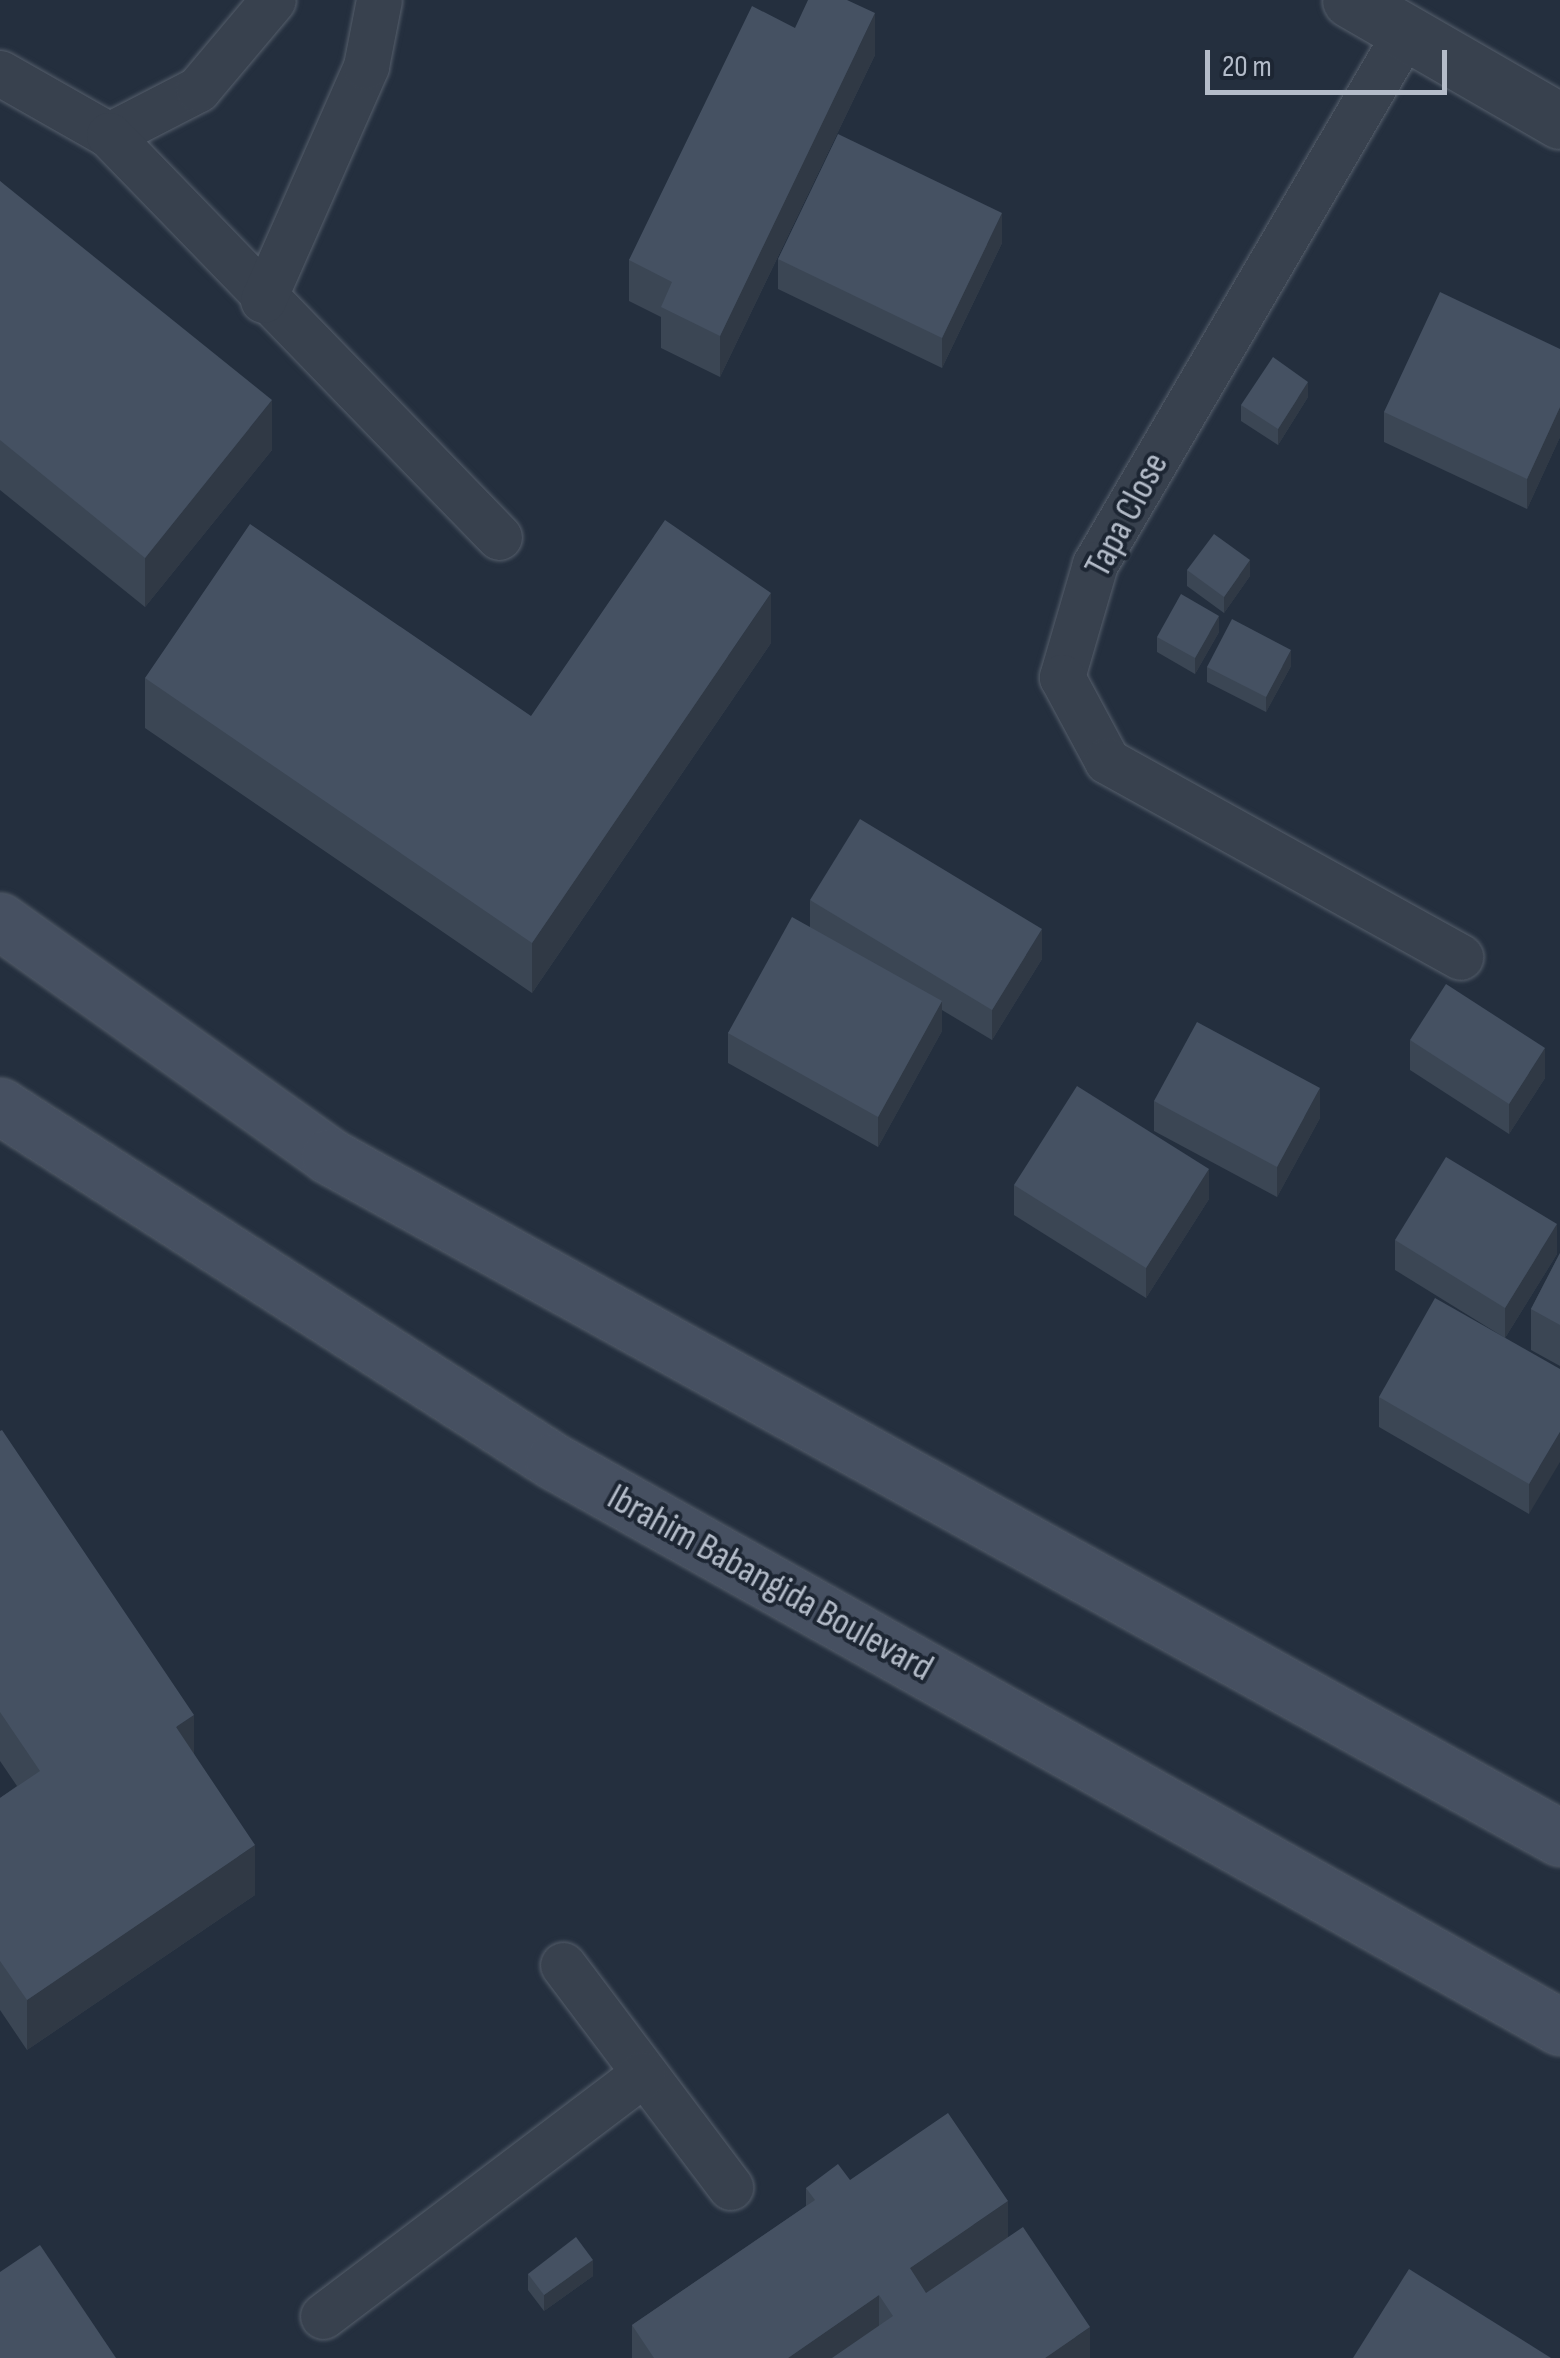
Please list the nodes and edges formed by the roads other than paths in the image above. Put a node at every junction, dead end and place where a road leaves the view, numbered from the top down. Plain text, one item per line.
1 (273, 0) edge
2 (379, 0) edge
3 (1350, 0) edge
4 (1404, 35) junction
5 (0, 73) edge
6 (1560, 121) edge
7 (109, 134) junction
8 (262, 300) junction
9 (498, 536) dead end
10 (0, 921) edge
11 (1460, 957) dead end
12 (0, 1106) edge
13 (1560, 1838) edge
14 (562, 1965) dead end
15 (1560, 2027) edge
16 (644, 2074) junction
17 (730, 2187) dead end
18 (323, 2316) dead end

1 - 7 lane
2 - 8 lane
3 - 4 street
4 - 6 street
4 - 11 lane, Tapa Close
5 - 7 lane
7 - 8 lane
8 - 9 lane
10 - 13 street
12 - 15 street, Ibrahim Babangida Boulevard
14 - 16 lane
16 - 17 lane
16 - 18 lane

